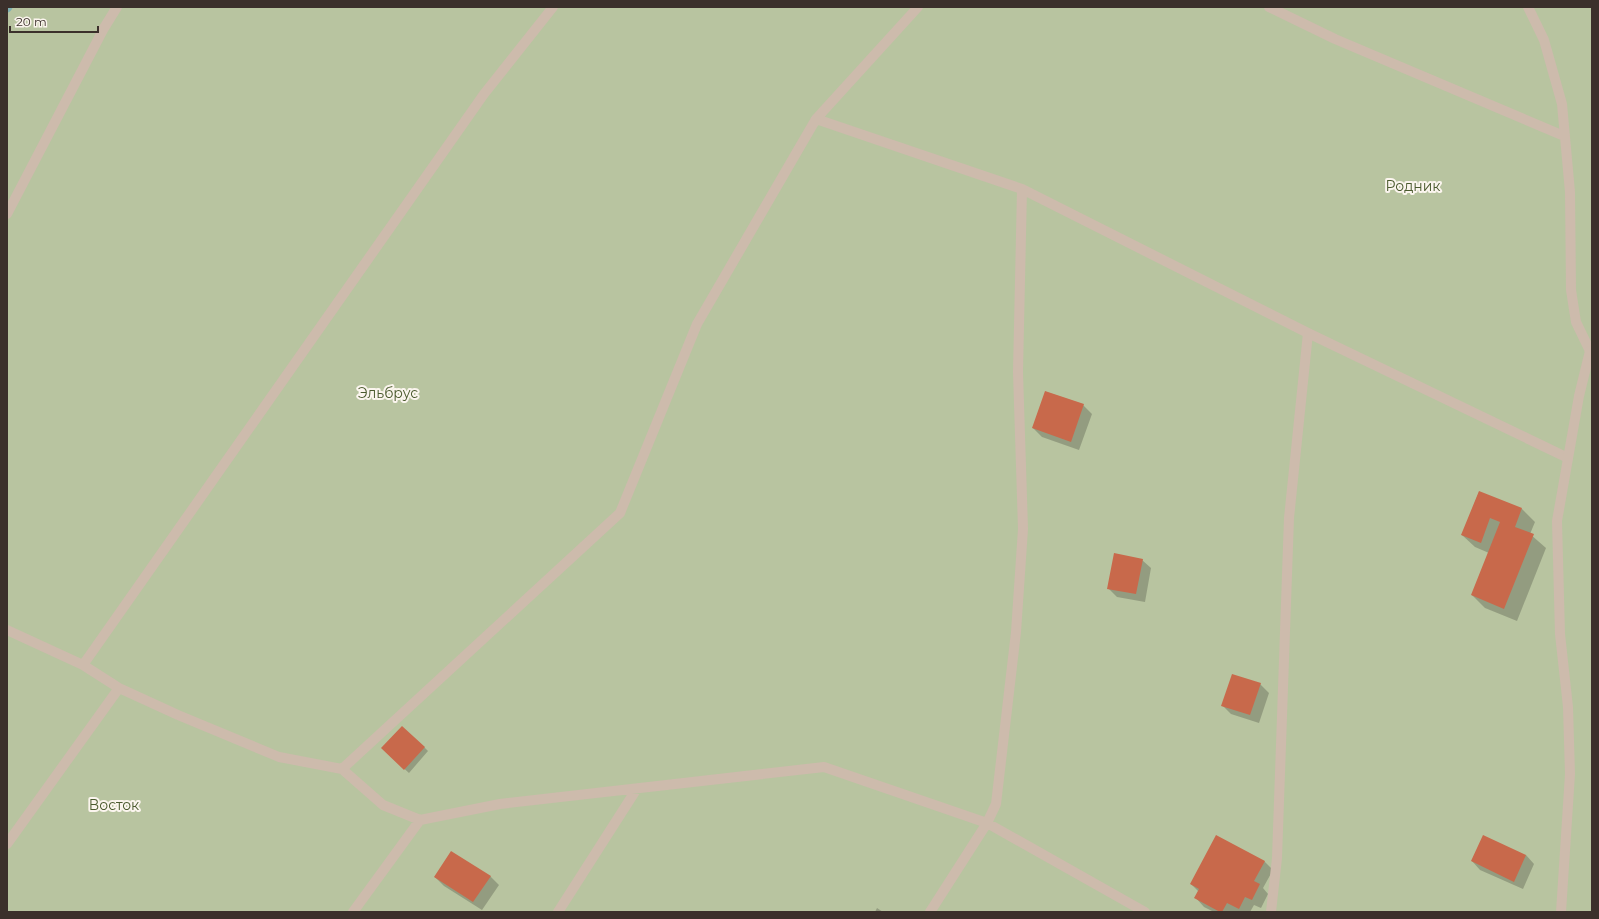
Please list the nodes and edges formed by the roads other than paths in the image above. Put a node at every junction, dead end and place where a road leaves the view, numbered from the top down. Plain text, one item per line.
1 (117, 7) edge
2 (553, 7) edge
3 (918, 7) edge
4 (1269, 7) edge
5 (1528, 7) edge
6 (816, 119) junction
7 (1564, 136) junction
8 (1022, 189) junction
9 (7, 214) edge
10 (1308, 333) junction
11 (1591, 350) edge
12 (1568, 458) junction
13 (7, 630) edge
14 (83, 665) junction
15 (118, 688) junction
16 (342, 769) junction
17 (636, 790) junction
18 (420, 820) junction
19 (987, 823) junction
20 (7, 844) edge
21 (353, 912) edge
22 (558, 912) edge
23 (930, 912) edge
24 (1145, 912) edge
25 (1271, 912) edge
26 (1561, 912) edge

1 - 9 street
2 - 14 street
3 - 6 street
4 - 7 street
5 - 7 street
6 - 8 street
6 - 16 street
7 - 11 street
8 - 10 street
8 - 19 street
10 - 12 street
10 - 25 street
11 - 12 street
12 - 26 street
13 - 14 street
14 - 15 street
15 - 16 street
15 - 20 street
16 - 18 street
17 - 18 street
17 - 19 street
17 - 22 street
18 - 21 street
19 - 23 street
19 - 24 street

